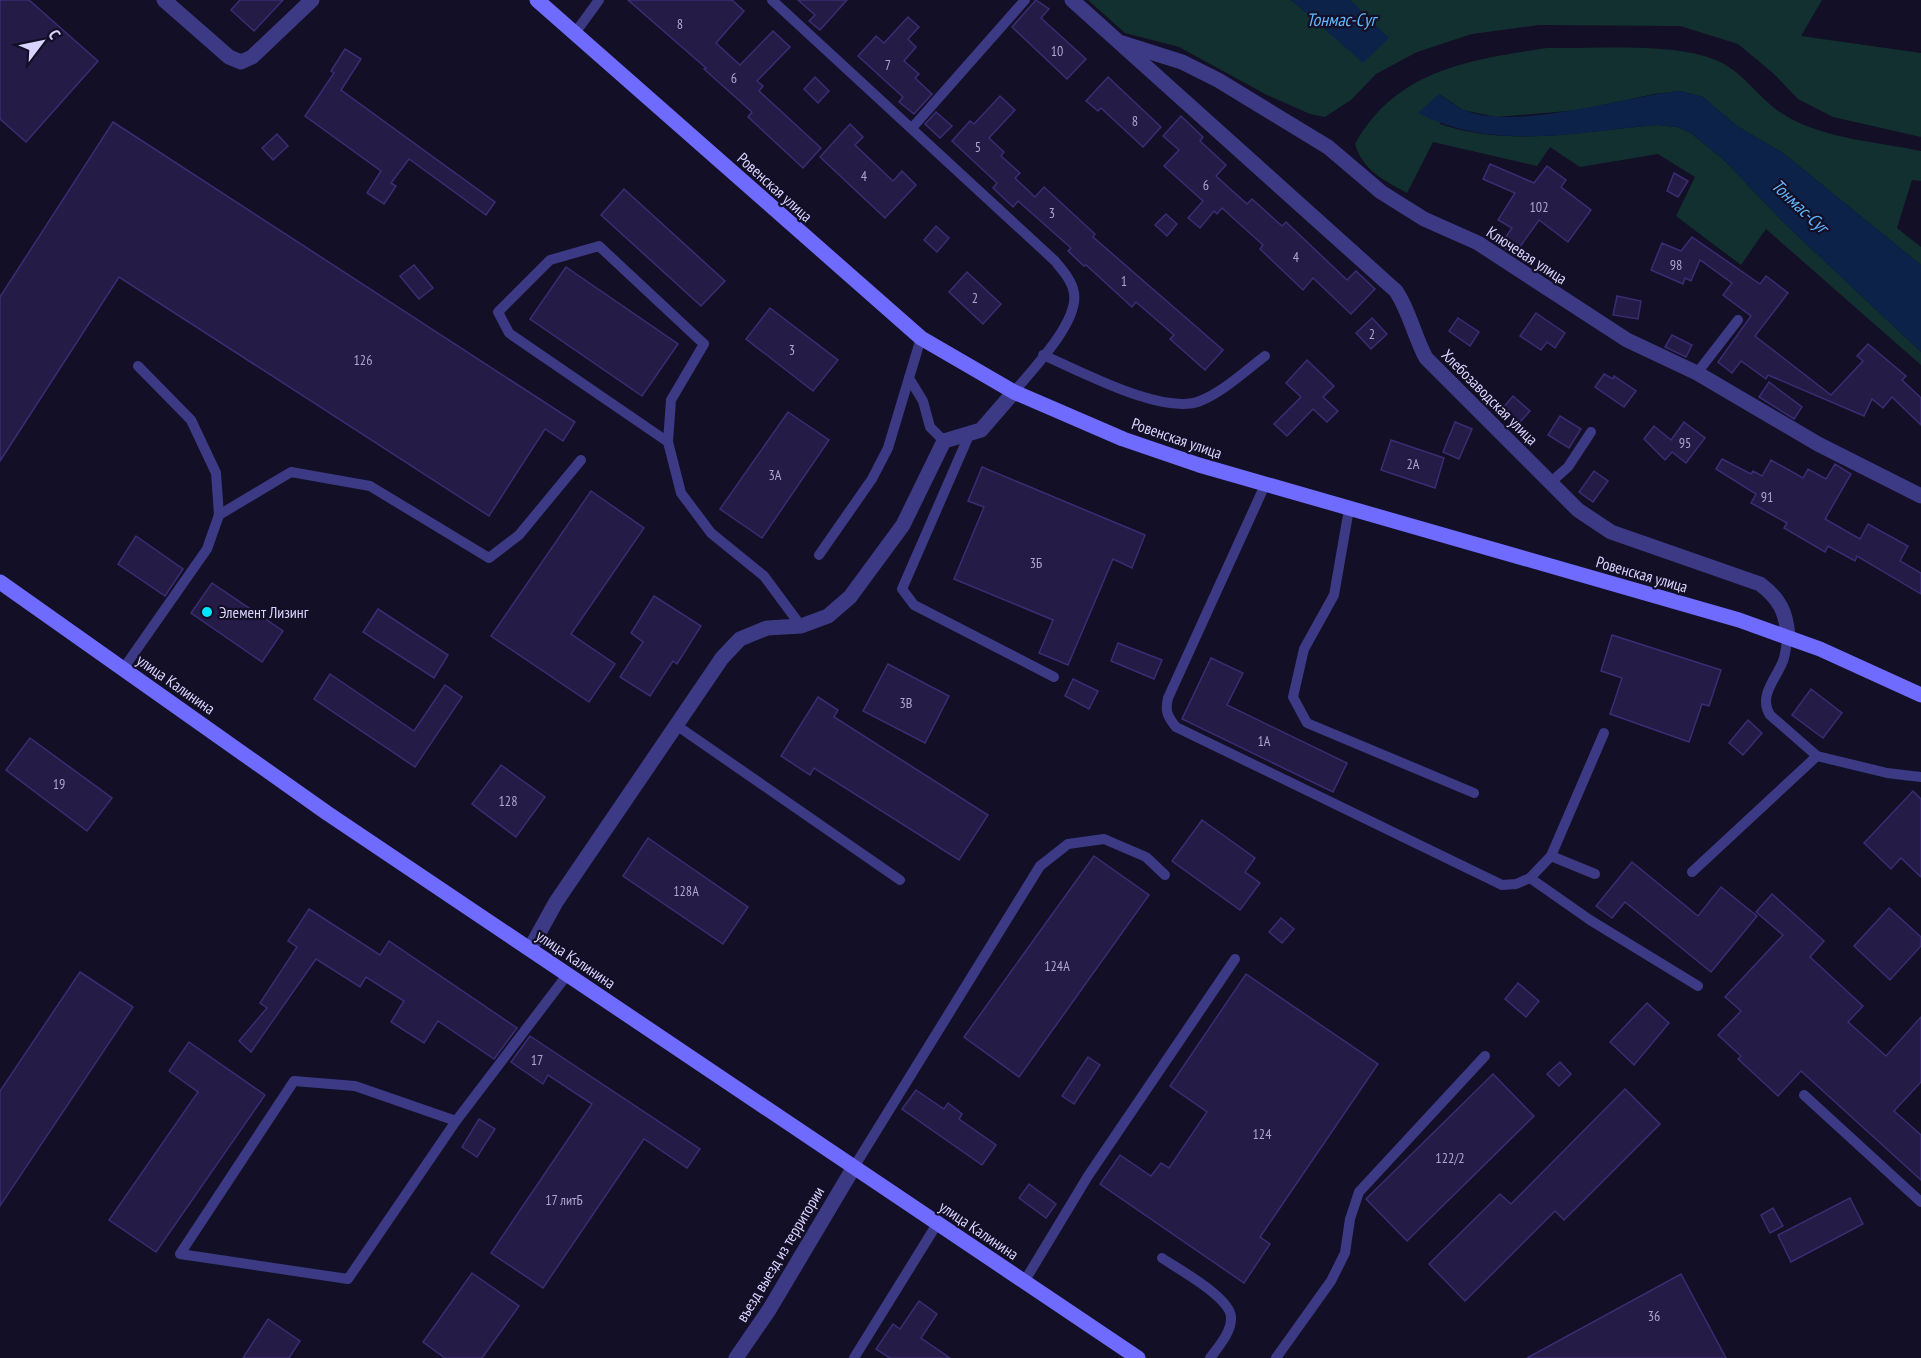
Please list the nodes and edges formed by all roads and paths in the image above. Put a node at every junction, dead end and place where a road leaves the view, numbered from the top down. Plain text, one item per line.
1 (164, 0) edge
2 (312, 0) edge
3 (537, 0) edge
4 (599, 0) edge
5 (772, 0) edge
6 (1025, 0) edge
7 (1071, 0) edge
8 (575, 33) junction
9 (1116, 41) junction
10 (912, 128) junction
11 (1738, 320) dead end
12 (921, 338) junction
13 (1043, 355) junction
14 (1265, 356) dead end
15 (138, 366) dead end
16 (1697, 373) junction
17 (909, 378) junction
18 (1014, 392) junction
19 (1591, 432) dead end
20 (970, 433) junction
21 (944, 441) junction
22 (668, 442) junction
23 (580, 460) dead end
24 (1551, 482) junction
25 (1265, 485) junction
26 (1921, 496) edge
27 (1349, 509) junction
28 (219, 515) junction
29 (819, 555) dead end
30 (0, 582) edge
31 (801, 626) junction
32 (1788, 636) junction
33 (123, 669) junction
34 (1054, 677) dead end
35 (1921, 695) edge
36 (676, 725) junction
37 (1604, 733) dead end
38 (1817, 756) junction
39 (1921, 777) edge
40 (1474, 793) dead end
41 (1551, 856) junction
42 (1692, 872) dead end
43 (1595, 874) dead end
44 (1165, 875) dead end
45 (1530, 878) junction
46 (900, 880) dead end
47 (530, 949) junction
48 (1235, 959) dead end
49 (567, 975) junction
50 (1698, 986) dead end
51 (1485, 1056) dead end
52 (1804, 1095) dead end
53 (456, 1121) junction
54 (854, 1167) junction
55 (1921, 1202) edge
56 (937, 1224) junction
57 (1162, 1258) dead end
58 (1024, 1282) junction
59 (736, 1358) edge
60 (854, 1358) edge
61 (1138, 1358) edge
62 (1210, 1358) edge
63 (1276, 1358) edge

1 - 2 street
3 - 8 main road, Ровенская улица
4 - 8 lane
5 - 10 lane
6 - 10 lane
7 - 9 street, Хлебозаводская улица
8 - 12 main road, Ровенская улица
9 - 16 street, Ключевая улица
9 - 24 street, Хлебозаводская улица
10 - 13 lane
11 - 16 lane
12 - 17 lane
12 - 18 main road, Ровенская улица
13 - 14 lane
13 - 18 lane
15 - 28 lane
16 - 26 street, Ключевая улица
17 - 21 lane
17 - 29 lane
18 - 20 street
18 - 25 main road, Ровенская улица
19 - 24 lane
20 - 21 street
20 - 34 lane
21 - 31 street
22 - 22 lane
22 - 31 lane
23 - 28 lane
24 - 32 street, Хлебозаводская улица
25 - 27 main road, Ровенская улица
25 - 45 lane
27 - 32 main road, Ровенская улица
27 - 40 lane
28 - 33 lane
30 - 33 main road, улица Калинина
31 - 36 street
32 - 35 main road, Ровенская улица
32 - 38 lane
33 - 47 main road, улица Калинина
36 - 46 lane
36 - 47 street
37 - 41 lane
38 - 39 lane
38 - 42 lane
41 - 43 lane
41 - 45 lane
44 - 54 lane
45 - 50 lane
47 - 49 main road, улица Калинина
48 - 58 lane
49 - 53 lane
49 - 54 main road, улица Калинина
51 - 63 lane
52 - 55 lane
53 - 53 lane
54 - 56 main road, улица Калинина
54 - 59 street, въезд выезд из территории
56 - 58 main road, улица Калинина
56 - 60 lane
57 - 62 lane
58 - 61 main road, улица Калинина

